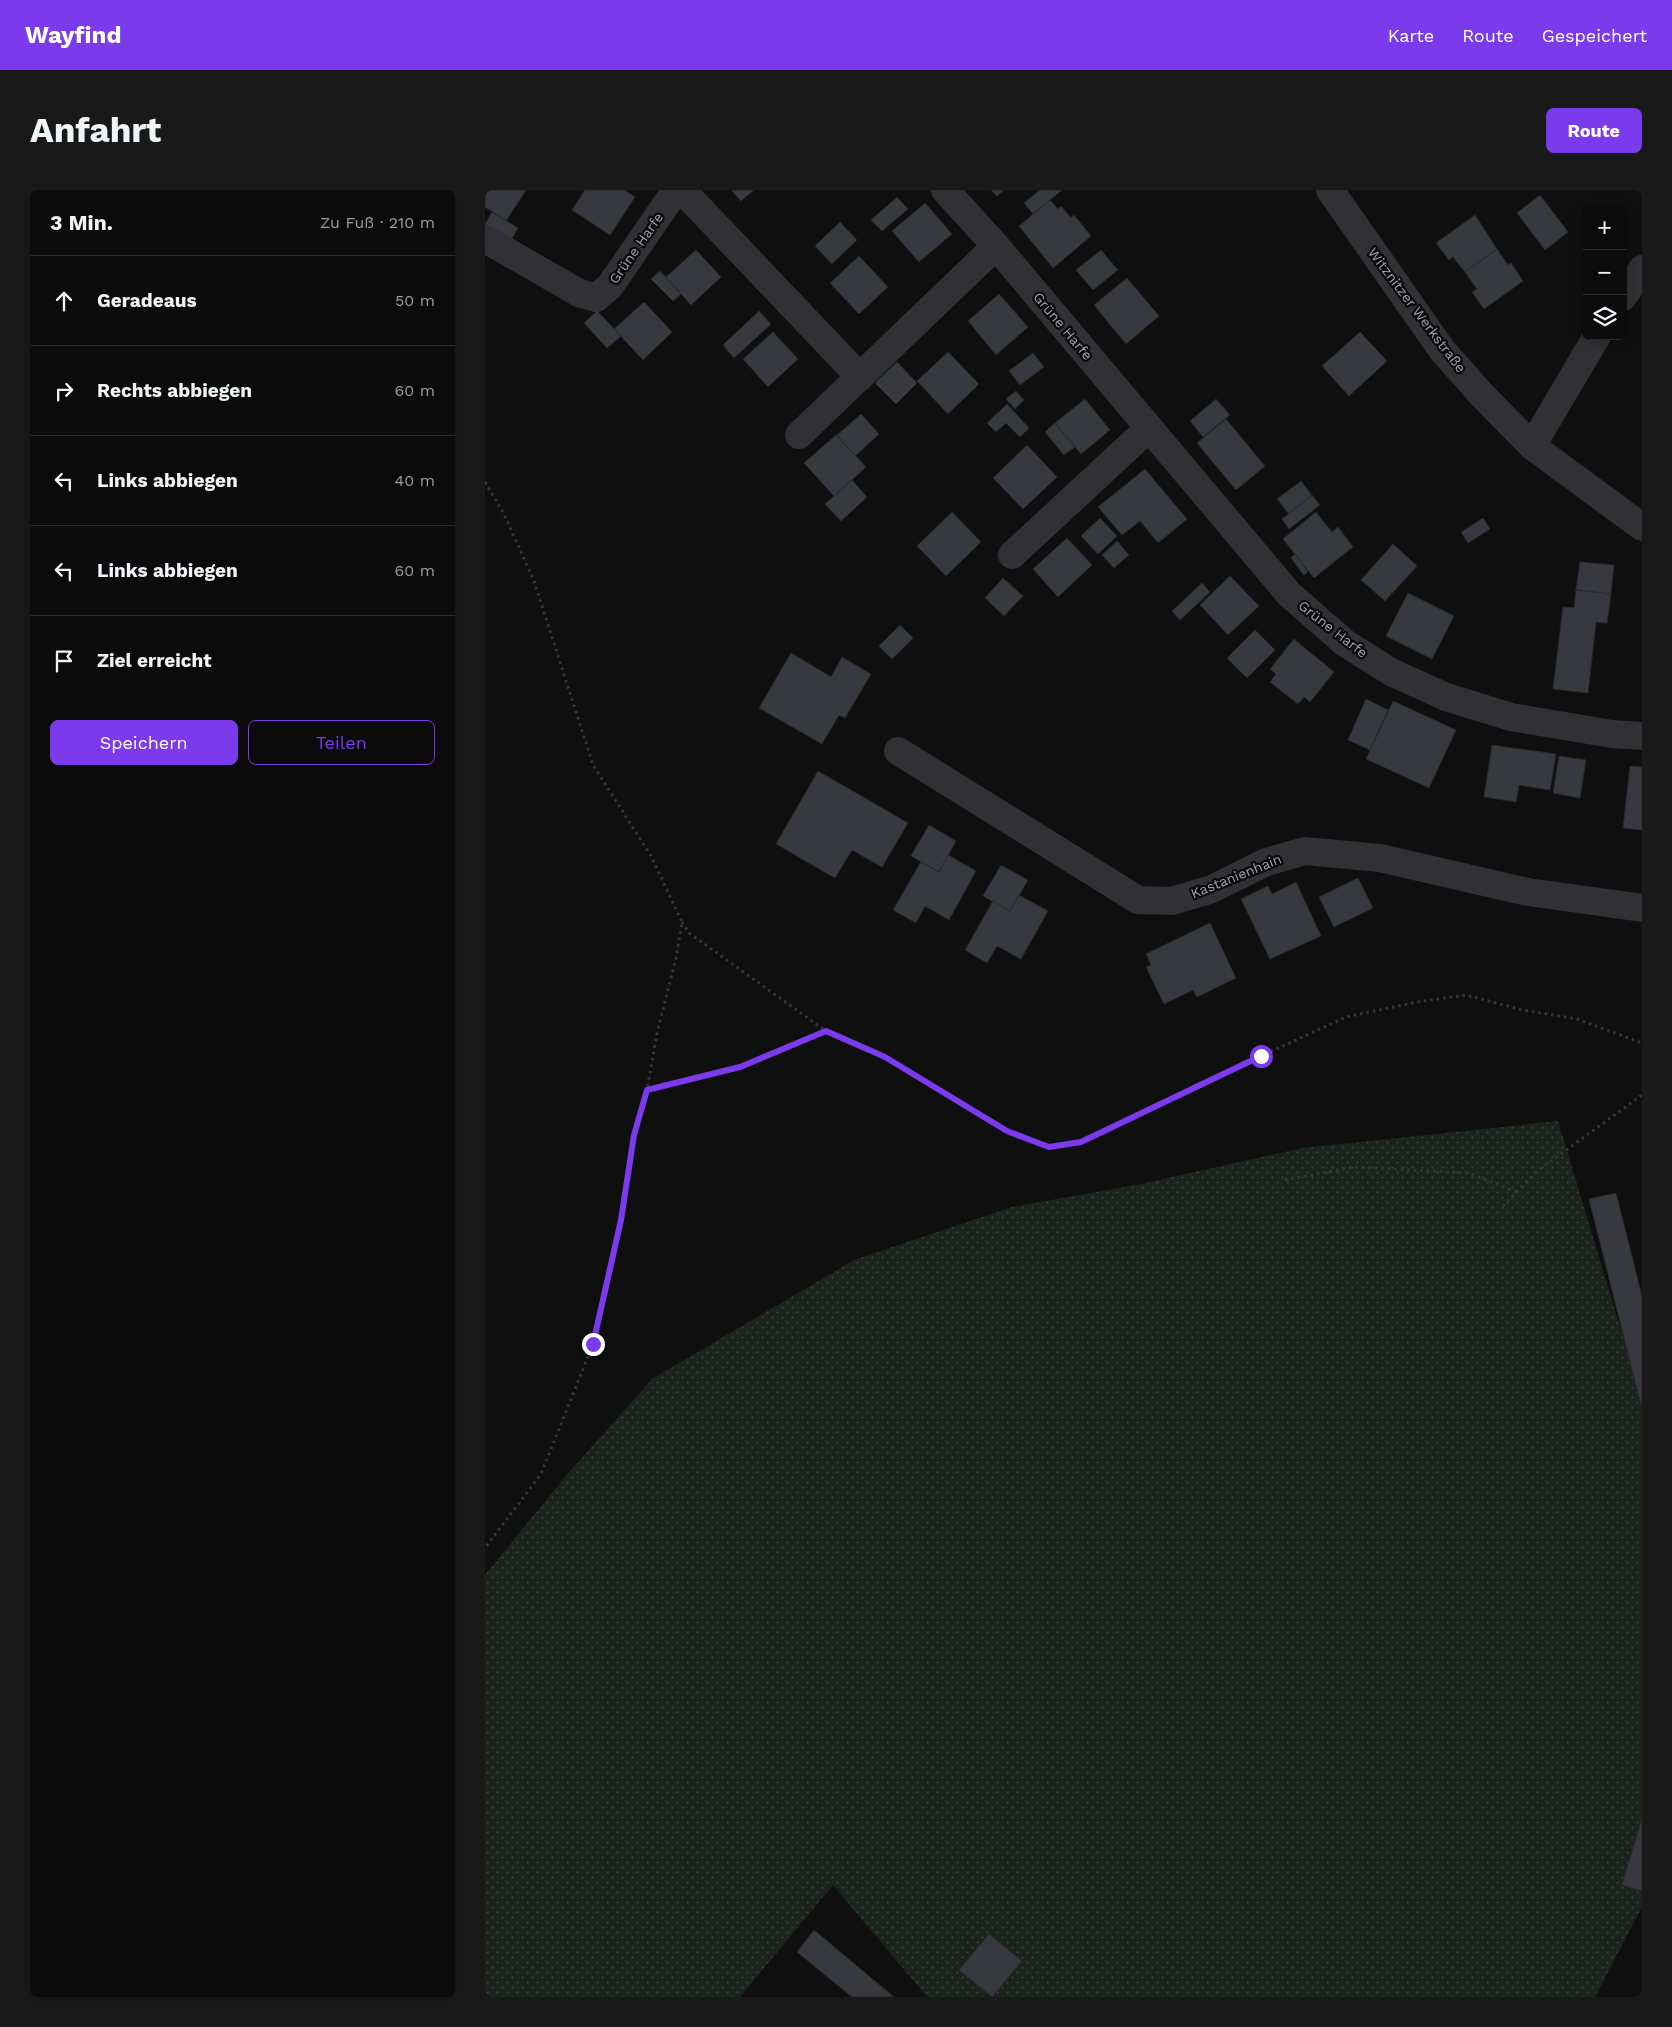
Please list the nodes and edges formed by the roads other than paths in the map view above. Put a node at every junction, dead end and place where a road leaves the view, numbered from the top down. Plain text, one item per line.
1 (676, 190) edge
2 (682, 190) edge
3 (945, 190) edge
4 (1330, 190) edge
5 (485, 239) edge
6 (996, 246) junction
7 (1642, 269) edge
8 (1625, 295) edge
9 (1595, 340) edge
10 (860, 377) junction
11 (1149, 428) junction
12 (799, 435) dead end
13 (1532, 446) junction
14 (1642, 527) edge
15 (1012, 555) dead end
16 (1642, 736) edge
17 (898, 751) dead end
18 (1642, 908) edge

1 - 5 street, Grüne Harfe
2 - 10 street
3 - 6 street, Grüne Harfe
4 - 13 street, Witznitzer Werkstraße
6 - 10 street
6 - 11 street, Grüne Harfe
7 - 8 street
9 - 13 street
10 - 12 street
11 - 15 street
11 - 16 street, Grüne Harfe
13 - 14 street, Witznitzer Werkstraße
17 - 18 street, Kastanienhain

